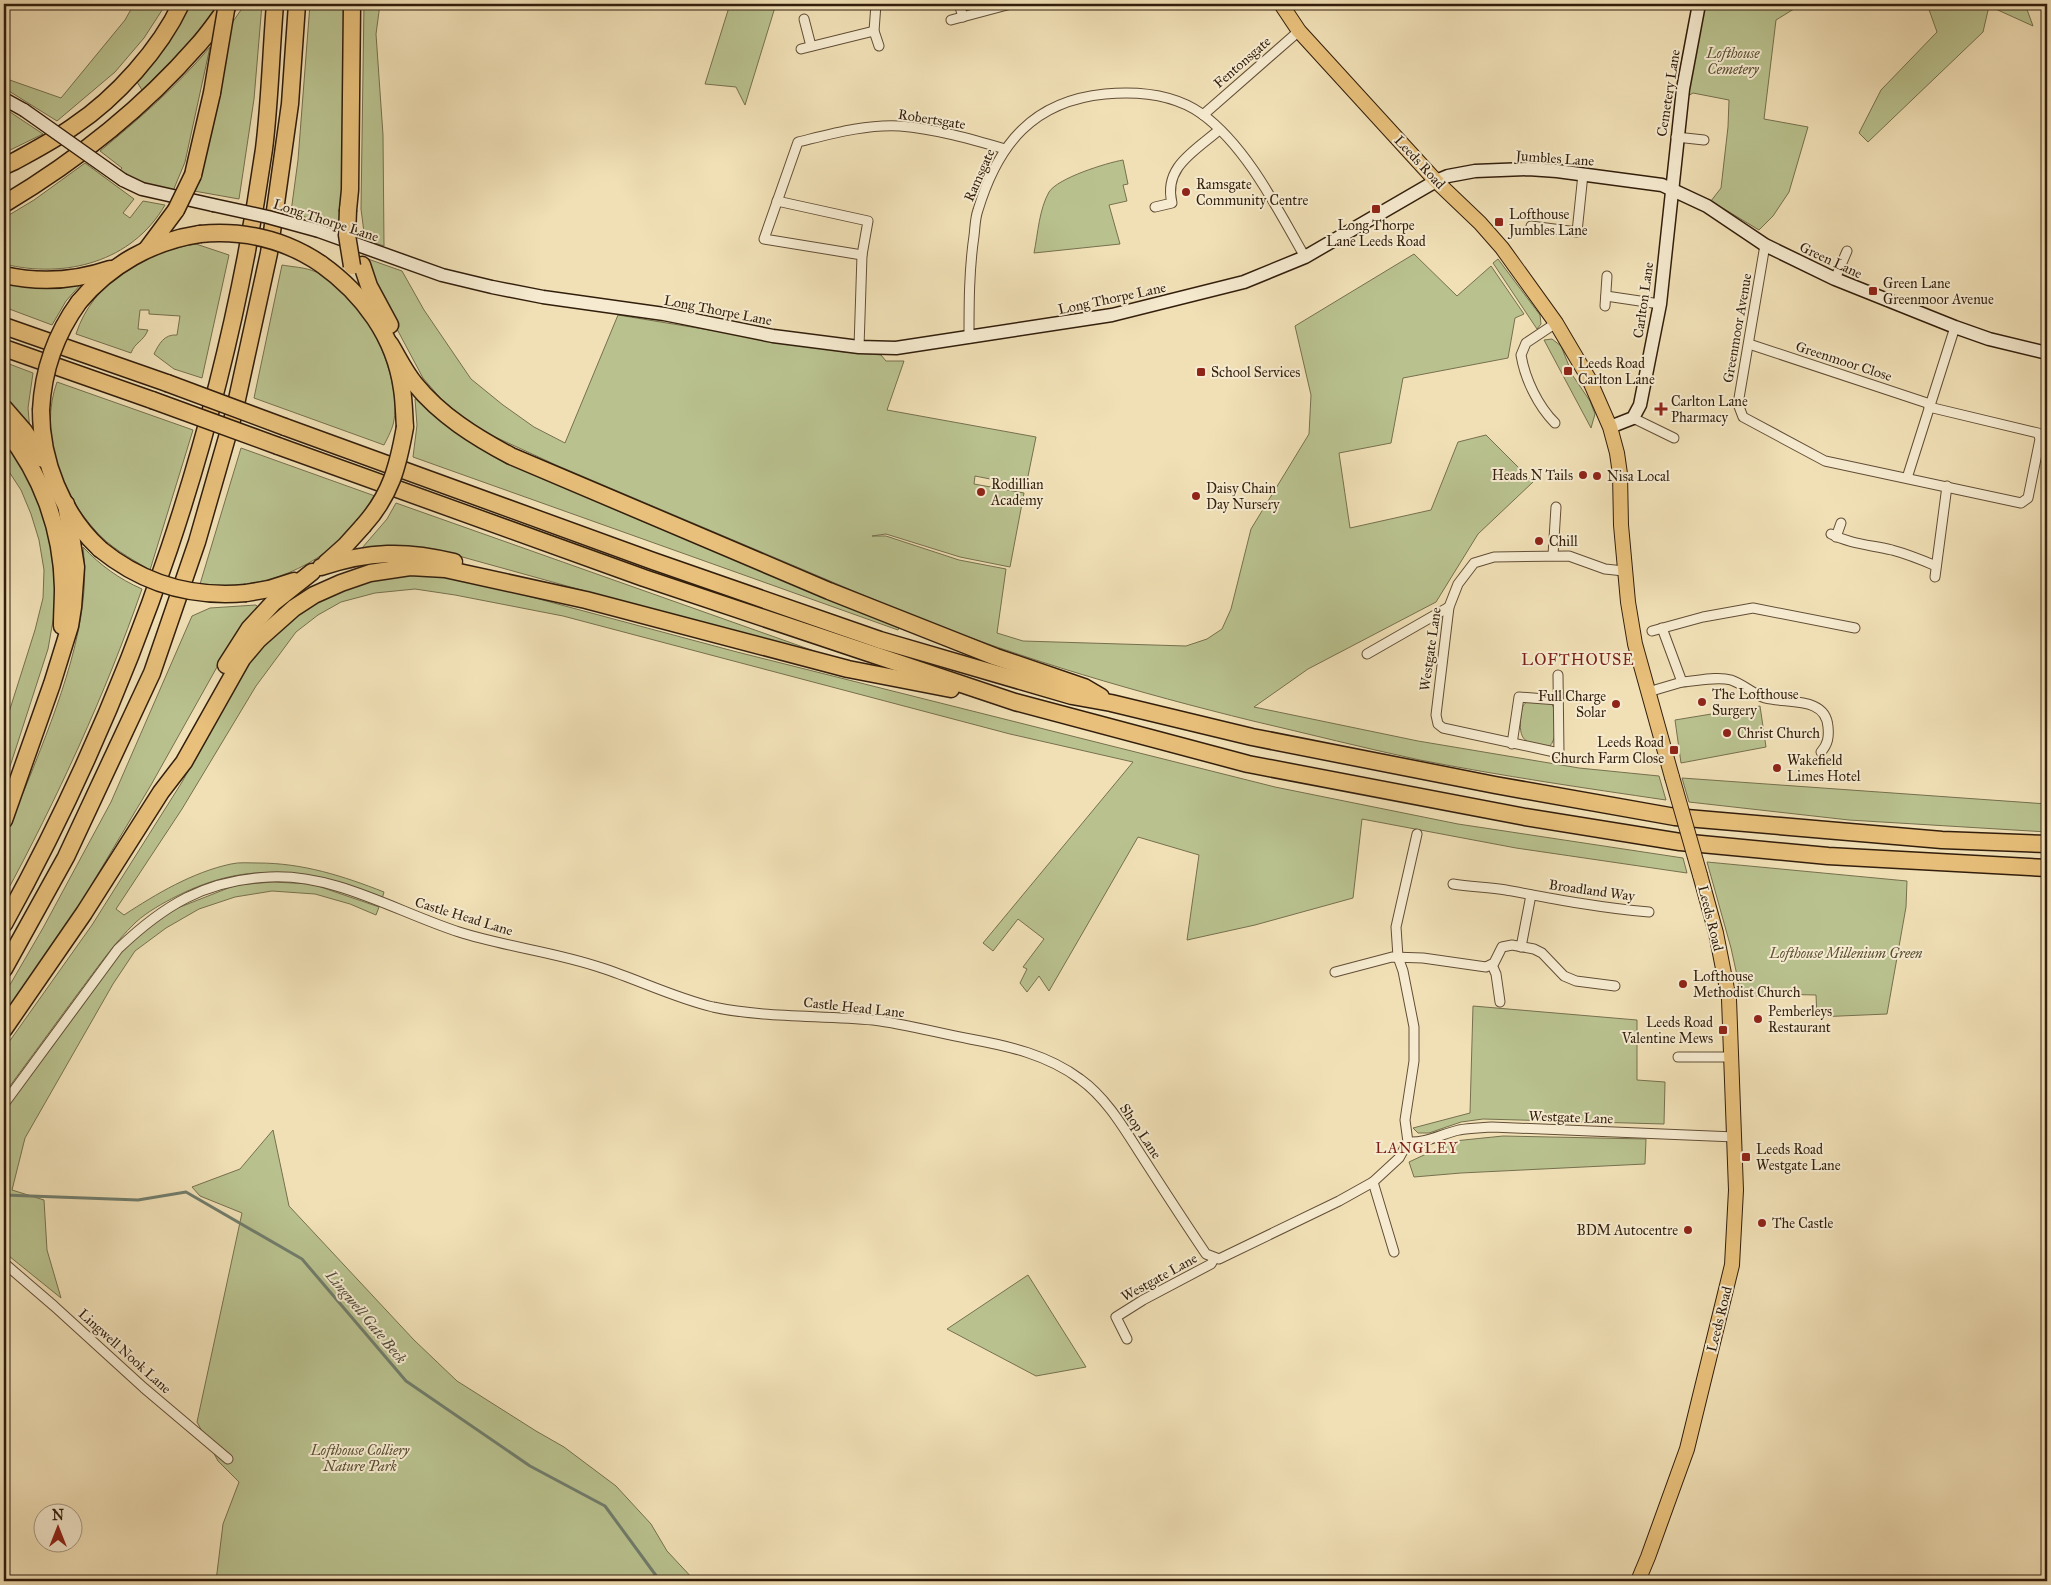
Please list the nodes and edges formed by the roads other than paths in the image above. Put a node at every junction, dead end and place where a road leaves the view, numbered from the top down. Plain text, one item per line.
1 (181, 4) edge
2 (228, 4) edge
3 (275, 4) edge
4 (297, 4) edge
5 (352, 4) edge
6 (876, 4) edge
7 (959, 4) edge
8 (1011, 4) edge
9 (1281, 4) edge
10 (1699, 4) edge
11 (963, 17) junction
12 (804, 20) dead end
13 (951, 20) dead end
14 (874, 31) junction
15 (1299, 31) junction
16 (811, 46) junction
17 (879, 46) dead end
18 (801, 49) dead end
19 (4, 98) edge
20 (1203, 114) junction
21 (1219, 130) junction
22 (1676, 137) junction
23 (1704, 140) dead end
24 (1005, 149) junction
25 (4, 166) edge
26 (1583, 174) junction
27 (1436, 181) junction
28 (1671, 188) junction
29 (777, 201) junction
30 (4, 204) edge
31 (1155, 207) dead end
32 (1531, 226) dead end
33 (1765, 245) junction
34 (147, 249) junction
35 (1847, 251) dead end
36 (862, 255) junction
37 (1305, 257) junction
38 (122, 265) junction
39 (357, 266) junction
40 (4, 275) edge
41 (1608, 276) dead end
42 (1835, 279) junction
43 (1606, 296) junction
44 (364, 304) junction
45 (1660, 304) junction
46 (1605, 306) dead end
47 (1556, 323) junction
48 (4, 326) edge
49 (1954, 327) junction
50 (969, 338) junction
51 (390, 344) junction
52 (1749, 344) junction
53 (858, 347) junction
54 (4, 348) edge
55 (2047, 353) edge
56 (1930, 405) junction
57 (438, 407) junction
58 (4, 408) edge
59 (1633, 418) junction
60 (1555, 423) dead end
61 (1610, 427) junction
62 (4, 428) edge
63 (2038, 433) joint
64 (1674, 438) dead end
65 (49, 467) junction
66 (1907, 478) junction
67 (1947, 486) junction
68 (66, 504) junction
69 (1556, 507) dead end
70 (1841, 522) dead end
71 (1553, 555) junction
72 (1936, 566) junction
73 (316, 569) junction
74 (1624, 571) junction
75 (1935, 577) dead end
76 (586, 600) junction
77 (1449, 607) junction
78 (1841, 625) junction
79 (1662, 628) junction
80 (1854, 628) dead end
81 (1652, 631) dead end
82 (1840, 635) dead end
83 (61, 654) junction
84 (1367, 654) dead end
85 (1558, 675) dead end
86 (1682, 682) junction
87 (1648, 692) junction
88 (1558, 700) junction
89 (1015, 702) junction
90 (1111, 704) junction
91 (1512, 744) junction
92 (1822, 752) dead end
93 (161, 792) junction
94 (4, 820) edge
95 (1417, 834) dead end
96 (2047, 844) edge
97 (2047, 868) edge
98 (1453, 884) dead end
99 (1531, 895) junction
100 (1649, 912) dead end
101 (4, 924) edge
102 (1521, 947) junction
103 (1398, 957) junction
104 (1492, 965) junction
105 (4, 969) edge
106 (1336, 972) dead end
107 (1614, 986) dead end
108 (1500, 1002) dead end
109 (4, 1029) edge
110 (1009, 1046) joint
111 (1678, 1057) dead end
112 (1732, 1058) junction
113 (4, 1104) edge
114 (1735, 1137) junction
115 (1408, 1142) junction
116 (1373, 1182) junction
117 (1394, 1252) dead end
118 (1219, 1258) junction
119 (4, 1263) edge
120 (1127, 1339) dead end
121 (228, 1459) dead end
122 (1638, 1581) edge

1 - 25 highway
2 - 30 highway
2 - 34 highway, bridge
3 - 101 highway
4 - 105 highway
5 - 39 highway, bridge
6 - 14 street
7 - 11 street
8 - 11 street
9 - 15 main road, Leeds Road
10 - 22 main road, Cemetery Lane
11 - 13 street
12 - 16 street
14 - 16 street
14 - 17 street
15 - 20 street, Fentonsgate
15 - 27 main road, Leeds Road
16 - 18 street
19 - 53 main road, Long Thorpe Lane, bridge
20 - 21 street, Ramsgate
20 - 24 street, Ramsgate
21 - 31 street
21 - 37 street, Ramsgate
22 - 23 street
22 - 28 main road, Cemetery Lane
24 - 29 street, Robertsgate
24 - 50 street, Ramsgate
26 - 27 main road, Jumbles Lane
26 - 28 main road, Jumbles Lane
26 - 32 street
27 - 37 main road, Long Thorpe Lane
27 - 47 main road, Leeds Road
28 - 33 main road, Green Lane
28 - 45 main road, Carlton Lane
29 - 36 street
29 - 36 street, Robertsgate
33 - 42 main road, Green Lane
33 - 52 street, Greenmoor Avenue
34 - 38 highway
34 - 44 highway, bridge
35 - 42 street
36 - 53 street
37 - 50 main road, Long Thorpe Lane
38 - 40 highway
38 - 65 highway, bridge
39 - 44 highway
39 - 57 highway
41 - 43 street
42 - 49 main road, Green Lane
43 - 45 street
43 - 46 street
44 - 51 highway
45 - 59 main road, Carlton Lane
47 - 60 street
47 - 61 main road, Leeds Road
48 - 90 highway, bridge
49 - 55 main road, Green Lane
49 - 56 street
50 - 53 main road, Long Thorpe Lane
51 - 57 highway
51 - 73 highway, bridge
52 - 56 street, Greenmoor Close
52 - 66 street, Greenmoor Avenue
54 - 89 highway, bridge
56 - 63 street, Greenmoor Close
56 - 66 street
57 - 90 highway
58 - 65 highway
59 - 61 main road
59 - 64 street
61 - 74 main road, Leeds Road
62 - 83 highway
63 - 67 street, Greenmoor Avenue
65 - 68 highway
66 - 67 street, Greenmoor Avenue
67 - 72 street
68 - 73 highway, bridge
68 - 83 highway
69 - 71 street
70 - 72 street
71 - 74 street
71 - 77 street, Westgate Lane
72 - 75 street
73 - 76 highway
73 - 93 highway
74 - 87 main road, Leeds Road
76 - 89 highway
76 - 93 highway
77 - 84 street
77 - 91 street, Westgate Lane
78 - 79 street
78 - 80 street
78 - 82 street
79 - 81 street
79 - 86 street
83 - 94 highway
85 - 88 street
86 - 87 street
86 - 92 street
87 - 112 main road, Leeds Road, bridge
88 - 91 street
88 - 91 street
89 - 97 highway
90 - 96 highway
93 - 109 highway
95 - 103 street
98 - 99 street, Broadland Way
99 - 100 street, Broadland Way
99 - 102 street, Broadland Way
102 - 104 street
102 - 107 street
103 - 104 street
103 - 106 street
103 - 115 street
104 - 108 street
110 - 113 street, Castle Head Lane
110 - 118 street, Shop Lane
111 - 112 street
112 - 114 main road, Leeds Road
114 - 115 street, Westgate Lane
114 - 122 main road, Leeds Road
115 - 116 street, Westgate Lane
116 - 117 street
116 - 118 street, Westgate Lane
118 - 120 street, Westgate Lane
119 - 121 street, Lingwell Nook Lane

